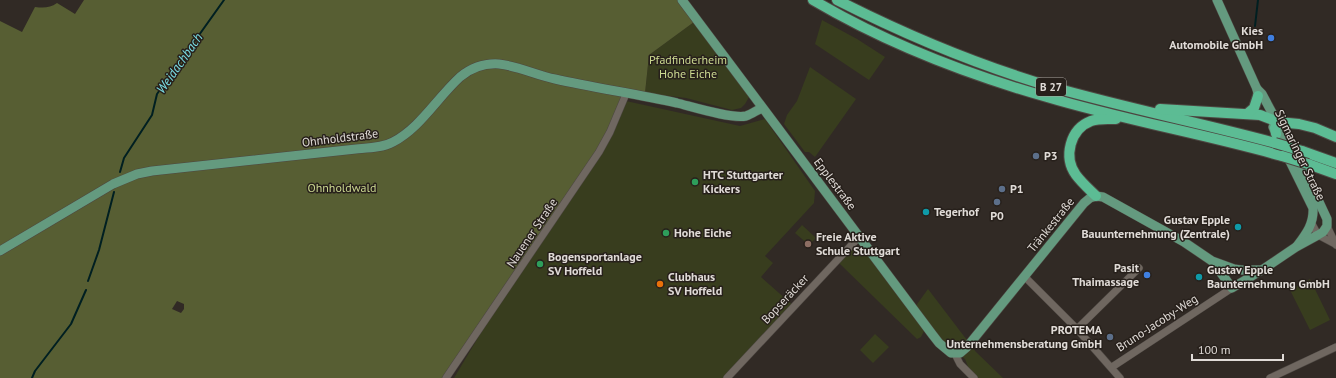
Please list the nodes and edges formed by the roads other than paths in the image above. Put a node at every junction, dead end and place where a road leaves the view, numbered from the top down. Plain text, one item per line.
1 (682, 0) edge
2 (813, 0) edge
3 (837, 0) edge
4 (1217, 0) edge
5 (1258, 92) junction
6 (626, 94) junction
7 (1133, 107) junction
8 (762, 108) junction
9 (1247, 114) junction
10 (1130, 118) junction
11 (1268, 118) junction
12 (1278, 122) junction
13 (1336, 137) edge
14 (1276, 139) junction
15 (1336, 163) edge
16 (1336, 174) edge
17 (1096, 196) junction
18 (1312, 224) junction
19 (1327, 226) junction
20 (1318, 235) junction
21 (859, 236) junction
22 (1336, 244) edge
23 (1296, 247) junction
24 (0, 251) edge
25 (1212, 260) junction
26 (1139, 268) dead end
27 (1262, 270) junction
28 (1025, 277) junction
29 (1232, 288) junction
30 (1077, 329) junction
31 (1336, 347) edge
32 (955, 354) junction
33 (1112, 367) junction
34 (446, 378) edge
35 (727, 378) edge
36 (974, 378) edge
37 (1120, 378) edge
38 (1270, 378) edge

1 - 8 main road, Epplestraße
2 - 10 highway, B 27
3 - 7 highway, B 27
4 - 5 main road, Sigmaringer Straße
5 - 9 highway
5 - 11 main road, Sigmaringer Straße
5 - 12 main road, Sigmaringer Straße
6 - 8 main road, Ohnholdstraße
6 - 24 main road, Ohnholdstraße
6 - 34 street, Nauener Straße
7 - 9 highway
7 - 14 highway, B 27
8 - 21 main road, Epplestraße
9 - 11 highway
10 - 16 highway, B 27, bridge
10 - 17 highway
11 - 12 highway
11 - 14 main road, Sigmaringer Straße
12 - 13 highway
12 - 14 highway
12 - 19 main road, Sigmaringer Straße
14 - 15 highway, B 27, bridge
14 - 18 main road, Sigmaringer Straße
17 - 25 main road
17 - 28 main road, Tränkestraße
18 - 20 street, Sigmaringer Straße
18 - 23 main road, Bruno-Jacoby-Weg
19 - 20 main road, Bruno-Jacoby-Weg
19 - 22 street, Sigmaringer Straße
20 - 22 street, Sigmaringer Straße
20 - 23 main road, Bruno-Jacoby-Weg
21 - 32 main road, Epplestraße
21 - 35 street, Bopseräcker
23 - 27 main road, Bruno-Jacoby-Weg
25 - 27 main road
25 - 29 main road
26 - 30 street
27 - 29 main road, Bruno-Jacoby-Weg
28 - 30 street
28 - 32 main road, Tränkestraße
29 - 33 street, Bruno-Jacoby-Weg
30 - 33 street
31 - 38 street
32 - 36 street, Epplestraße
33 - 37 street

